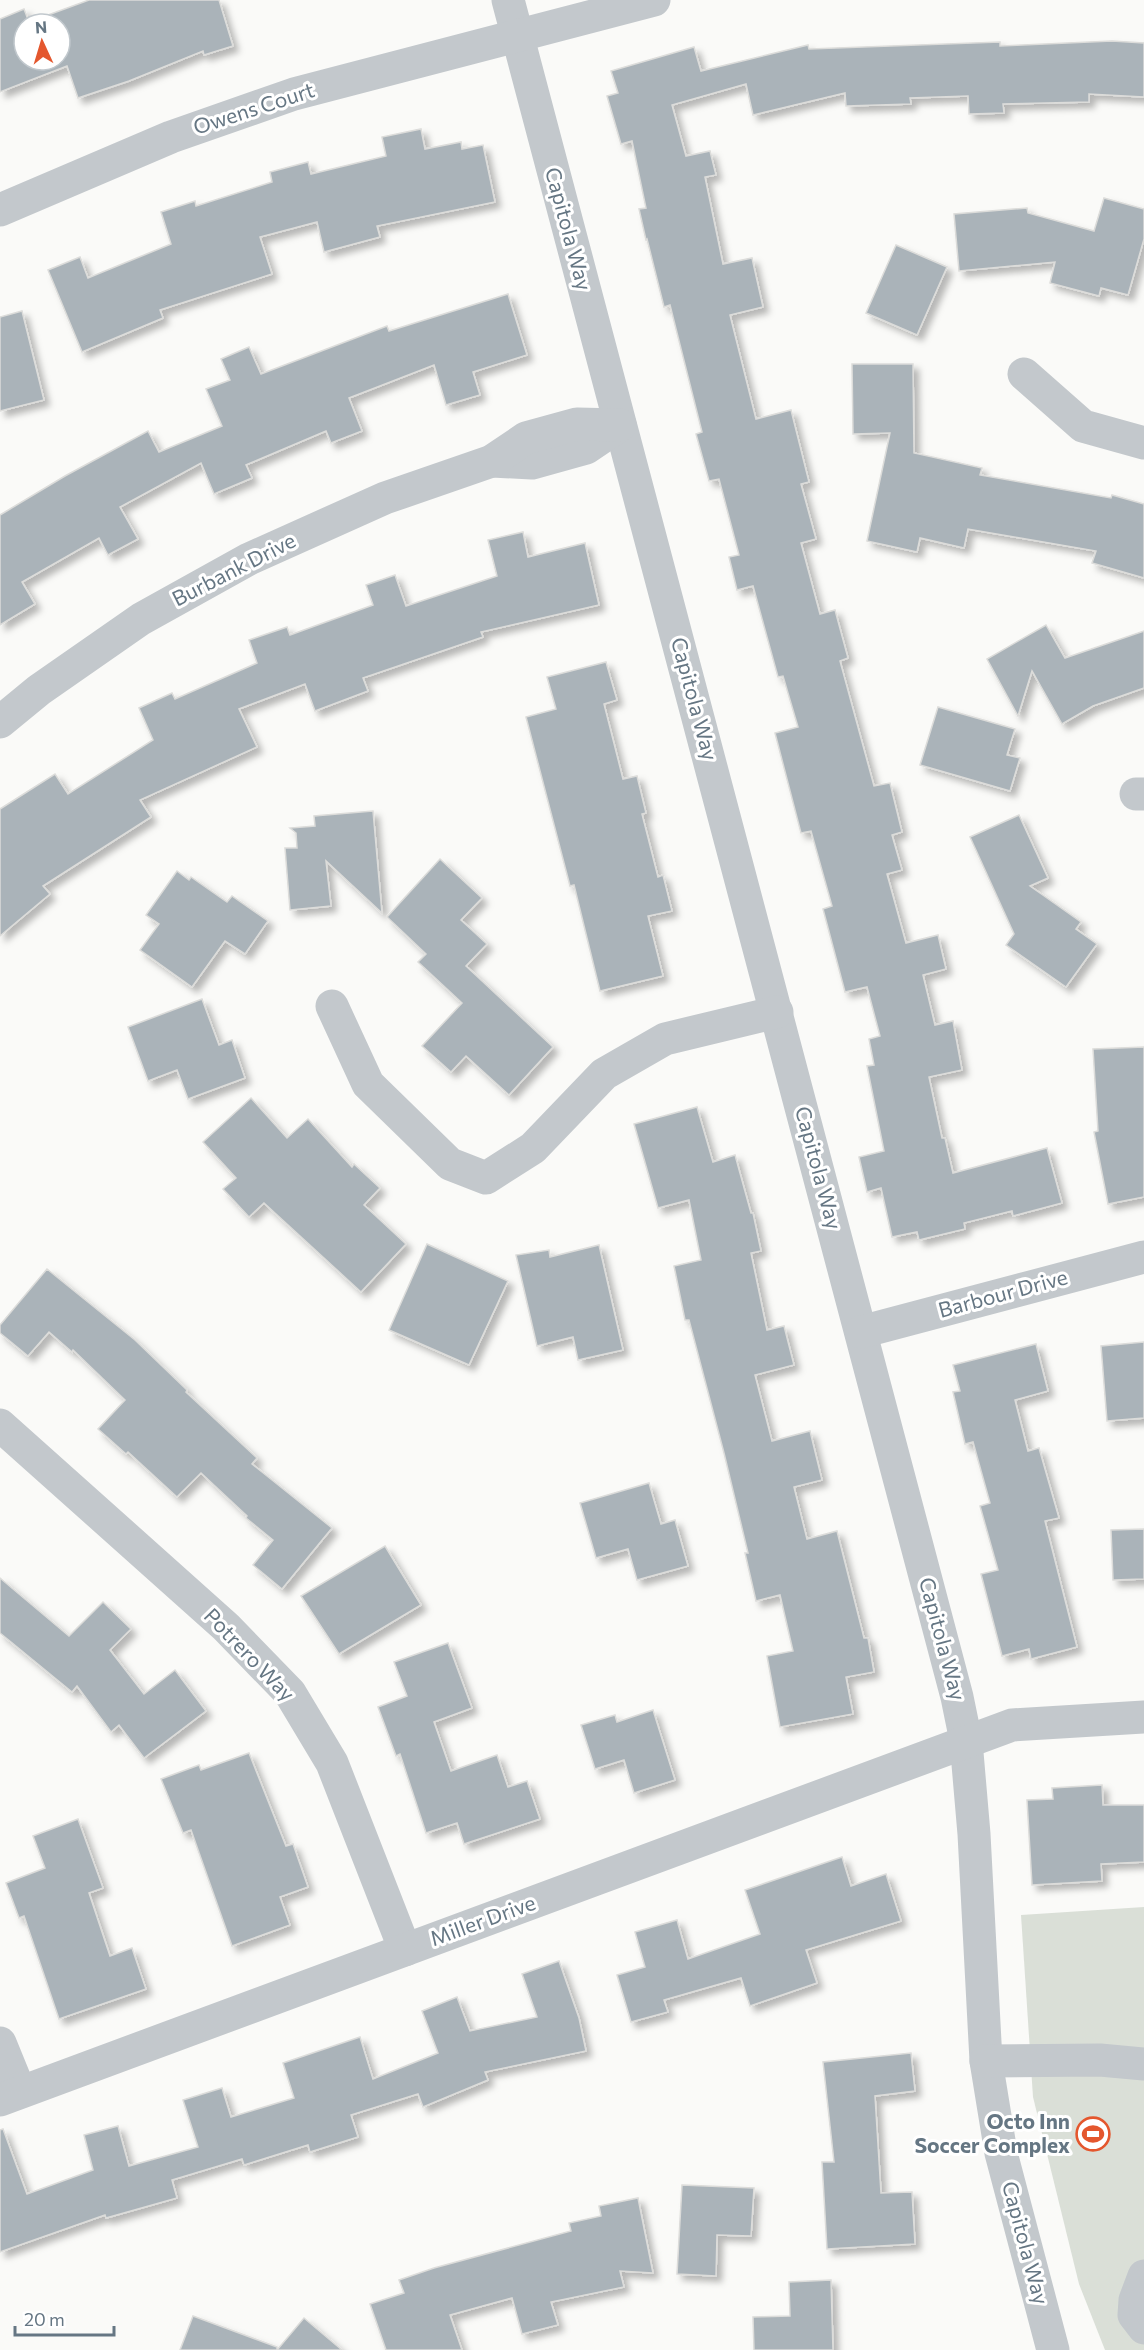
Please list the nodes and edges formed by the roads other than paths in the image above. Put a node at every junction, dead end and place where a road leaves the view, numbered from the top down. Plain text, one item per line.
1 (508, 0) edge
2 (654, 0) edge
3 (517, 36) junction
4 (0, 210) edge
5 (1024, 375) dead end
6 (620, 425) junction
7 (1144, 443) edge
8 (0, 722) edge
9 (332, 1006) dead end
10 (777, 1011) junction
11 (1144, 1257) edge
12 (861, 1332) junction
13 (0, 1425) edge
14 (1144, 1717) edge
15 (966, 1741) junction
16 (405, 1950) junction
17 (0, 2043) edge
18 (986, 2061) junction
19 (1144, 2064) edge
20 (10, 2096) edge
21 (1144, 2276) edge
22 (1144, 2328) edge
23 (1053, 2350) edge

1 - 3 street, Capitola Way
2 - 3 street, Owens Court
3 - 4 street, Owens Court
3 - 6 street, Capitola Way
5 - 7 street
6 - 8 street, Burbank Drive
6 - 10 street, Capitola Way
9 - 10 street
10 - 12 street, Capitola Way
11 - 12 street, Barbour Drive
12 - 15 street, Capitola Way
13 - 16 street, Potrero Way
14 - 15 street, Miller Drive
15 - 16 street, Miller Drive
15 - 18 street, Capitola Way
16 - 20 street, Miller Drive
17 - 20 street
18 - 19 street
18 - 23 street, Capitola Way
21 - 22 street

